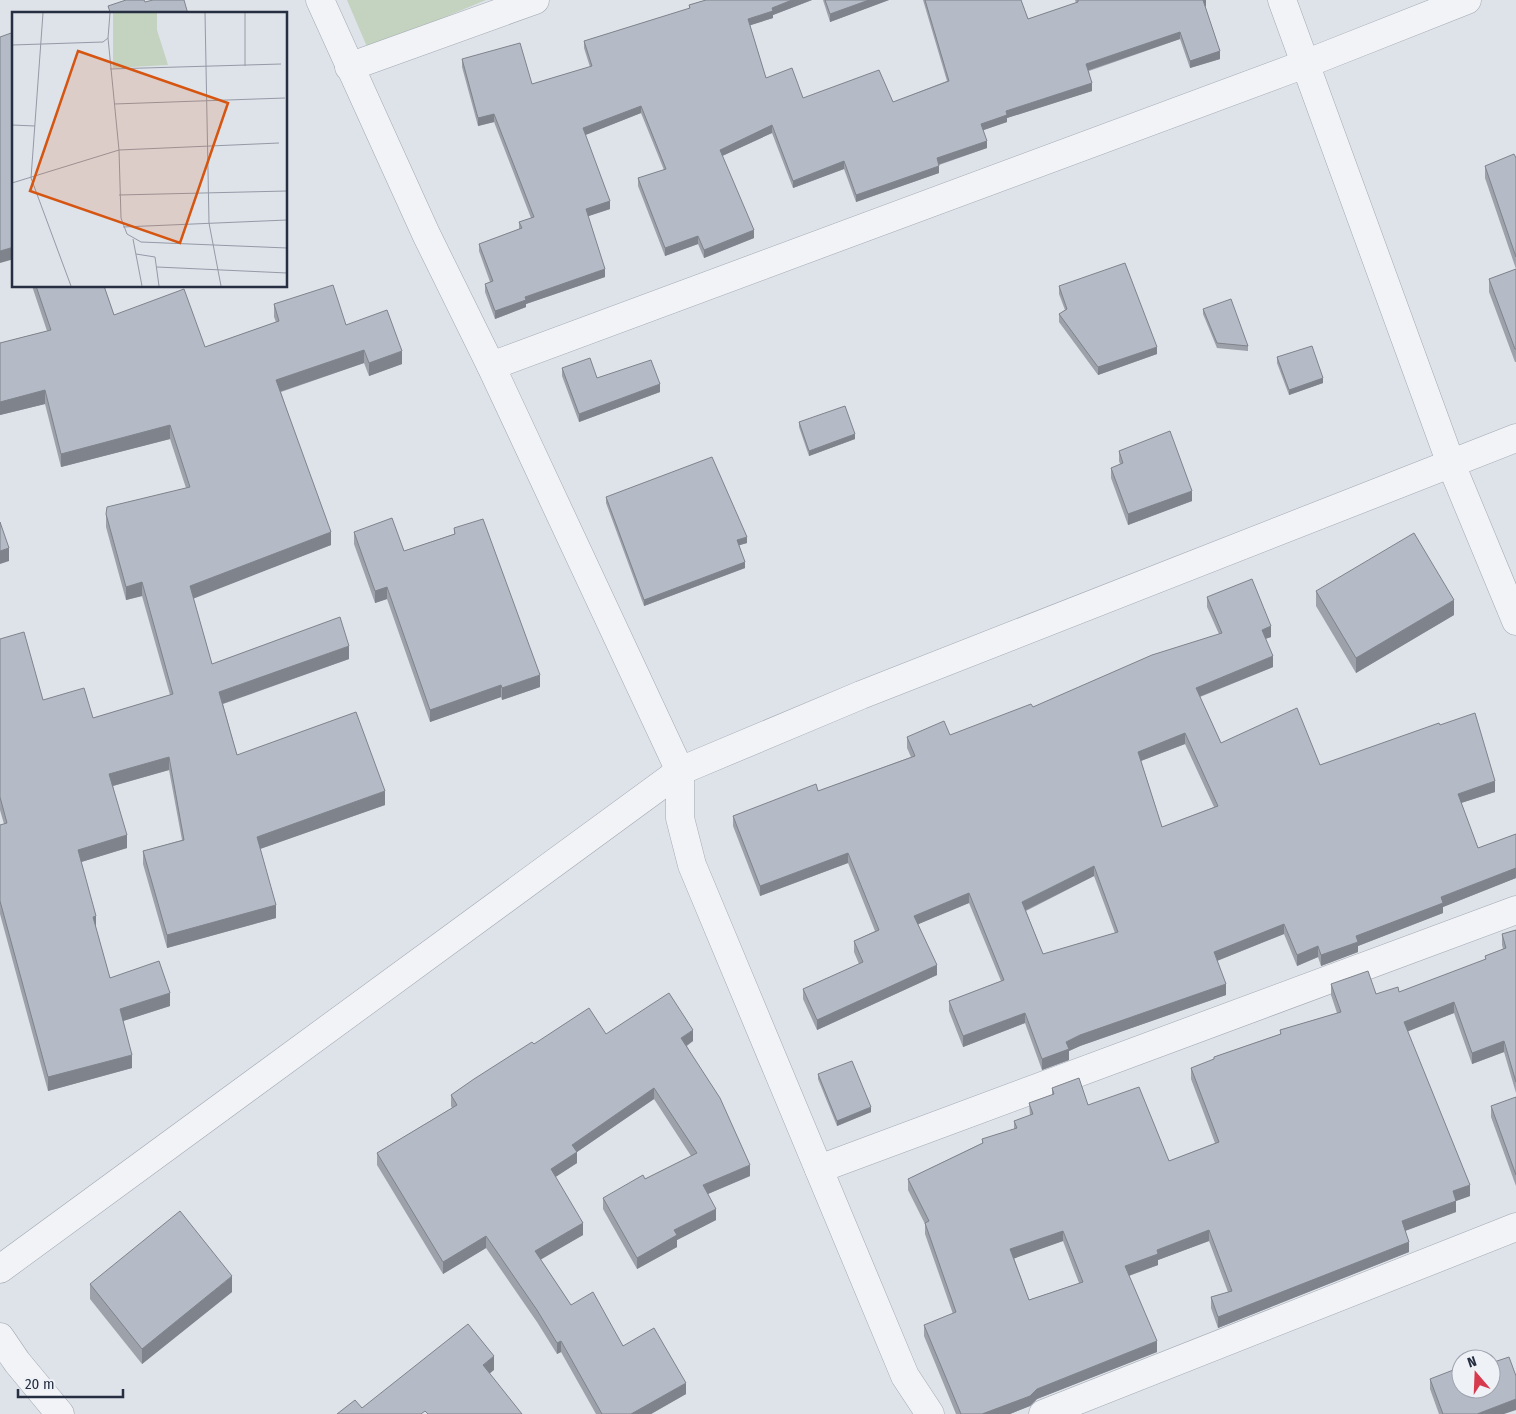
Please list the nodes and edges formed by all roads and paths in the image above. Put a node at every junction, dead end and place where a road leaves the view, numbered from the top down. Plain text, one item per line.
1 (320, 0) edge
2 (535, 0) edge
3 (1282, 0) edge
4 (1467, 0) edge
5 (1305, 64) junction
6 (349, 67) junction
7 (491, 366) junction
8 (1516, 438) edge
9 (1451, 464) junction
10 (1516, 621) edge
11 (680, 771) junction
12 (1516, 910) edge
13 (819, 1169) junction
14 (1516, 1227) edge
15 (0, 1269) edge
16 (0, 1337) edge
17 (60, 1414) edge
18 (930, 1414) edge
19 (1043, 1414) edge

1 - 6 street
2 - 6 street
3 - 5 street
4 - 5 street
5 - 7 street
5 - 9 street
6 - 7 street
7 - 11 street
8 - 9 street
9 - 10 street
9 - 11 street
11 - 13 street
11 - 15 street
12 - 13 street
13 - 18 street
14 - 19 street
16 - 17 street

